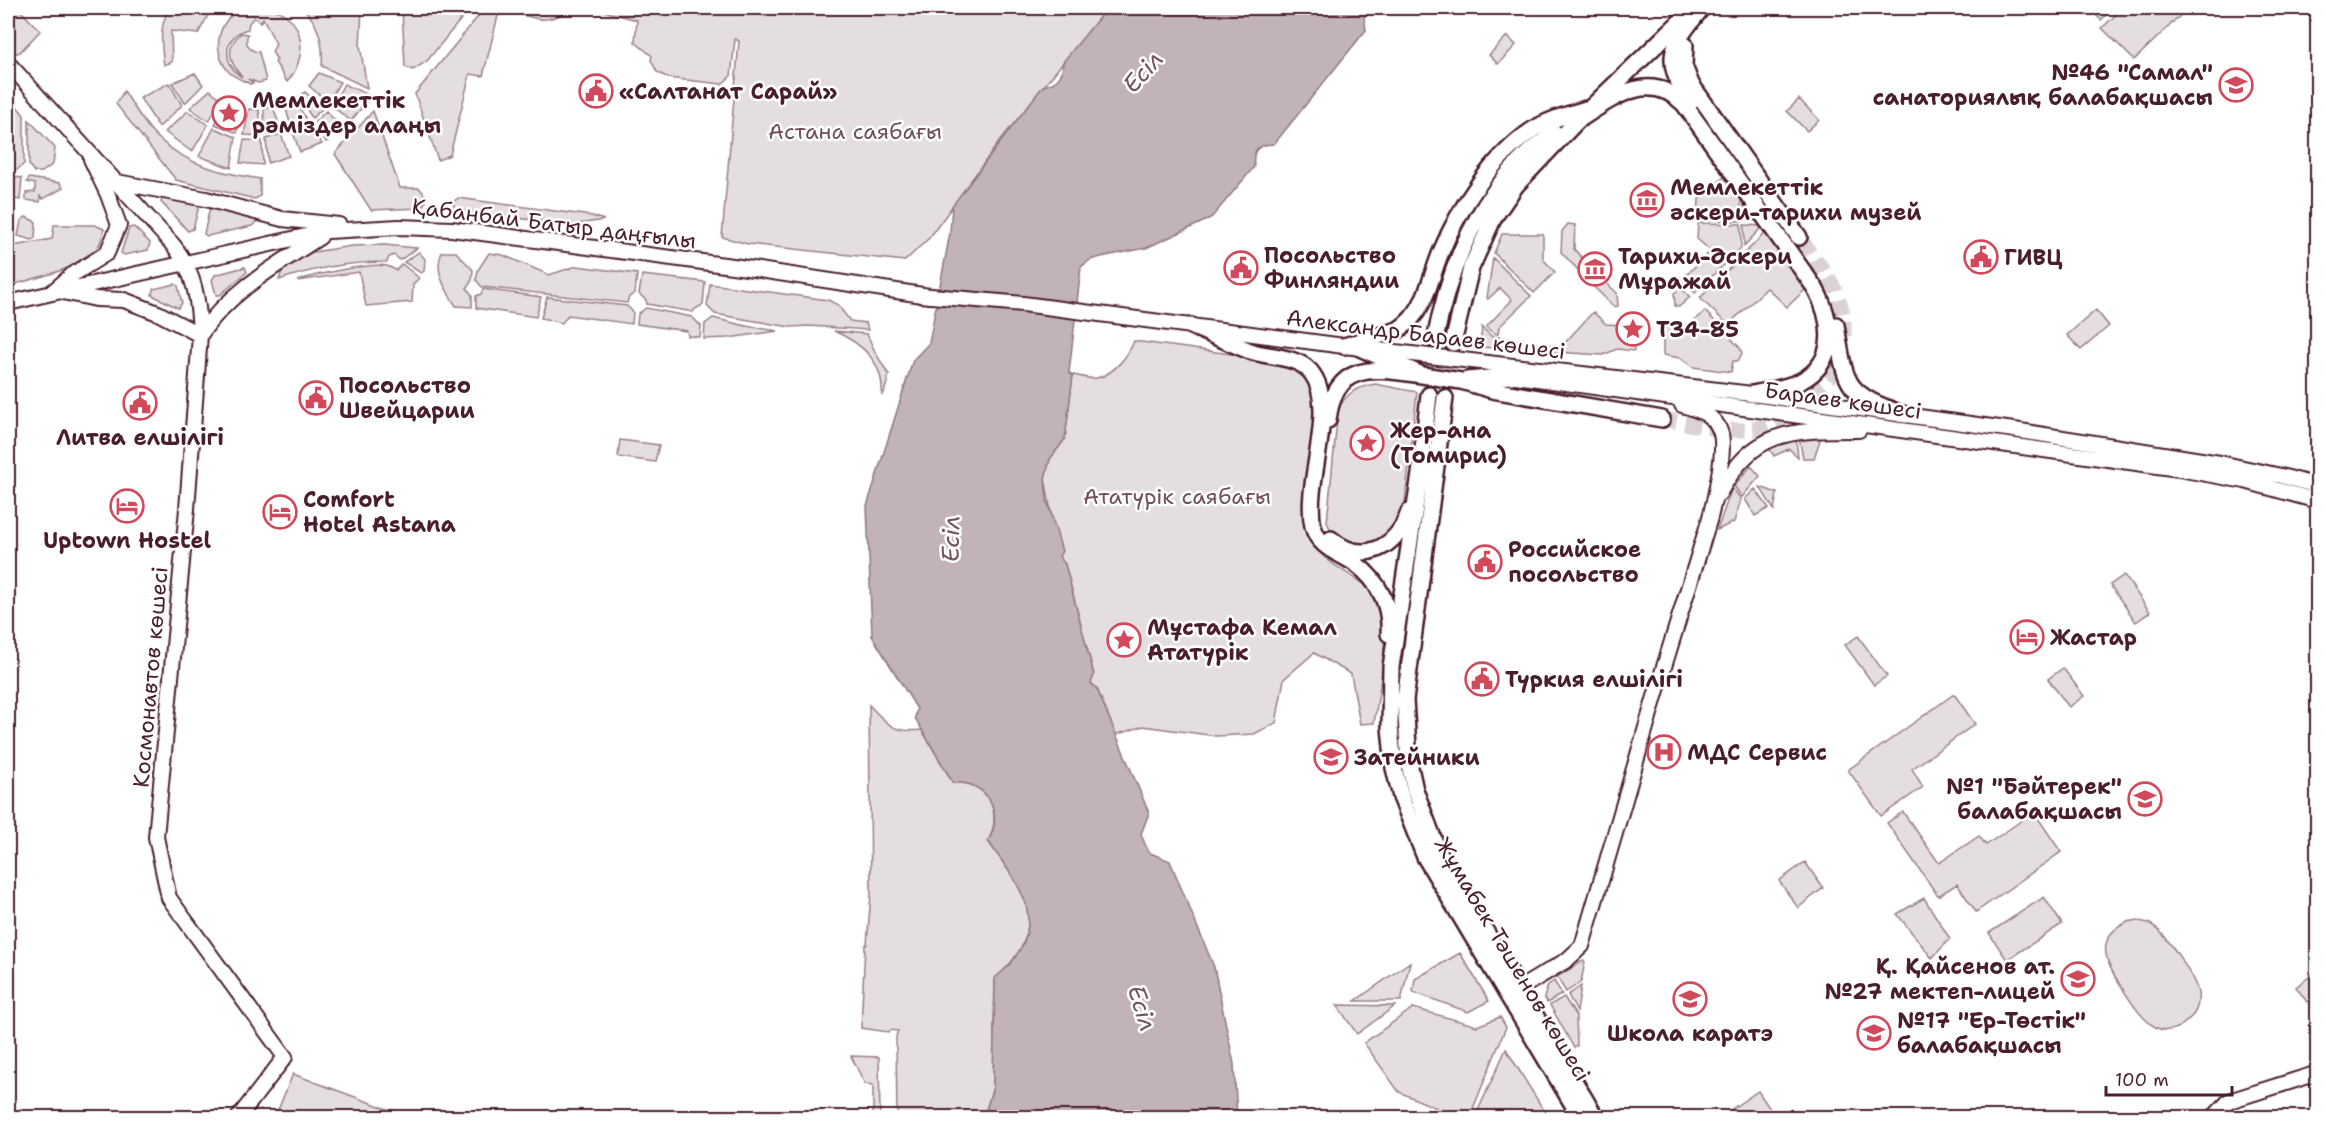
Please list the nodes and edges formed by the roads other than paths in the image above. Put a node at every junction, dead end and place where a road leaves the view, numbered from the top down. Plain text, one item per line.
1 (1699, 8) edge
2 (8, 63) edge
3 (1592, 106) junction
4 (1577, 120) junction
5 (84, 147) junction
6 (117, 182) junction
7 (371, 228) junction
8 (328, 231) junction
9 (1799, 237) tunnel mouth
10 (186, 264) junction
11 (54, 293) junction
12 (8, 303) edge
13 (1095, 314) joint
14 (1191, 326) junction
15 (200, 335) junction
16 (1435, 340) tunnel mouth
17 (1453, 344) tunnel mouth
18 (1344, 346) junction
19 (1360, 348) junction
20 (1422, 375) junction
21 (1512, 376) junction
22 (1461, 381) junction
23 (1633, 391) junction
24 (1752, 394) junction
25 (1429, 395) tunnel mouth
26 (1445, 398) tunnel mouth
27 (1905, 415) junction
28 (1662, 419) tunnel mouth
29 (1979, 425) junction
30 (1916, 431) junction
31 (1976, 439) junction
32 (1420, 474) junction
33 (2318, 486) edge
34 (1715, 501) junction
35 (2318, 501) edge
36 (1390, 727) junction
37 (1514, 992) junction
38 (2318, 1073) edge
39 (238, 1118) edge
40 (1581, 1118) edge
41 (1596, 1118) edge
42 (2212, 1118) edge

1 - 3 main road
1 - 9 main road
1 - 27 main road
2 - 5 main road
3 - 4 main road
3 - 16 main road
3 - 18 main road
4 - 17 main road
4 - 24 main road
5 - 6 main road, Космонавтов көшесі
5 - 11 main road
6 - 7 main road
6 - 10 main road, Космонавтов көшесі
7 - 8 main road, Қабанбай Батыр даңғылы
7 - 13 main road, Қабанбай Батыр даңғылы
8 - 10 main road, Қабанбай Батыр даңғылы
8 - 15 main road
10 - 11 main road, Қабанбай Батыр даңғылы
10 - 15 main road, Космонавтов көшесі
11 - 12 main road, Қабанбай Батыр даңғылы
11 - 15 main road
13 - 14 main road, Александр Бараев көшесі
14 - 18 main road, Александр Бараев көшесі
14 - 36 main road
15 - 39 main road, Космонавтов көшесі
18 - 19 main road, Александр Бараев көшесі
19 - 20 main road
19 - 21 main road, Бараев көшесі
19 - 24 main road, Александр Бараев көшесі
20 - 22 main road
20 - 32 main road
21 - 22 main road
21 - 23 main road, Бараев көшесі
22 - 28 main road
23 - 30 main road, Бараев көшесі
23 - 34 main road
24 - 27 main road, Бараев көшесі
25 - 32 main road, Жұмабек Тәшенов көшесі
26 - 37 main road, Жұмабек Тәшенов көшесі
27 - 29 main road, Бараев көшесі
29 - 31 main road
29 - 33 main road, Бараев көшесі
30 - 31 main road, Бараев көшесі
30 - 34 main road
31 - 35 main road, Бараев көшесі
32 - 36 main road, Жұмабек Тәшенов көшесі
34 - 37 main road
36 - 37 main road, Жұмабек Тәшенов көшесі
37 - 40 main road, Жұмабек Тәшенов көшесі
37 - 41 main road, Жұмабек Тәшенов көшесі
38 - 42 main road

